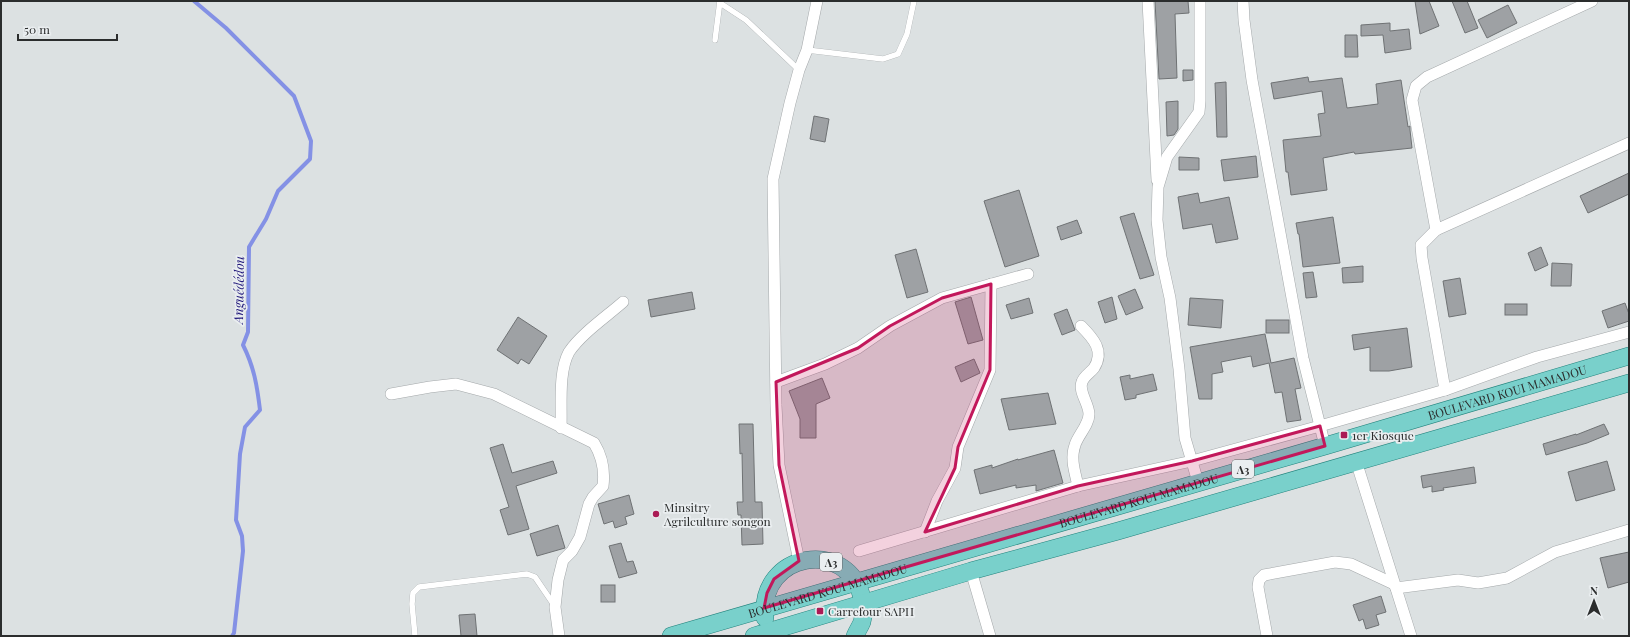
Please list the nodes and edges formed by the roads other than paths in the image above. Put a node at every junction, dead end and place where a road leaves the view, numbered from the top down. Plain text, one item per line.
1 (817, 1) edge
2 (914, 1) edge
3 (1148, 1) edge
4 (1200, 1) edge
5 (1243, 1) edge
6 (1592, 1) edge
7 (720, 2) edge
8 (715, 40) dead end
9 (807, 50) junction
10 (799, 70) junction
11 (1629, 143) edge
12 (1158, 187) junction
13 (1436, 230) junction
14 (1028, 274) dead end
15 (991, 284) junction
16 (623, 302) dead end
17 (1081, 326) dead end
18 (1629, 332) edge
19 (1629, 356) edge
20 (776, 382) junction
21 (1629, 384) edge
22 (1445, 390) junction
23 (391, 394) dead end
24 (1320, 426) junction
25 (562, 428) junction
26 (1325, 446) junction
27 (1192, 461) junction
28 (1356, 461) junction
29 (1198, 482) junction
30 (1078, 486) junction
31 (1629, 530) edge
32 (925, 532) junction
33 (859, 551) dead end
34 (800, 561) junction
35 (971, 572) junction
36 (856, 581) junction
37 (1395, 586) junction
38 (864, 604) junction
39 (555, 607) junction
40 (764, 608) junction
41 (772, 634) edge
42 (415, 636) edge
43 (559, 636) edge
44 (671, 636) edge
45 (754, 636) edge
46 (855, 636) edge
47 (990, 636) edge
48 (1267, 636) edge
49 (1411, 636) edge

1 - 9 street
2 - 9 lane
3 - 12 street
4 - 12 street
5 - 24 street
6 - 13 street
7 - 8 lane
7 - 10 lane
9 - 10 street
10 - 20 street
11 - 13 street
12 - 27 street
13 - 22 street
14 - 15 street
15 - 20 street
15 - 32 street
16 - 25 street
17 - 30 street
18 - 22 street
19 - 26 main road, BOULEVARD KOUI MAMADOU / A3
20 - 34 street
21 - 28 main road, BOULEVARD KOUI MAMADOU / A3
22 - 24 street
23 - 25 street
24 - 26 street
24 - 27 street
25 - 39 street
26 - 29 main road, BOULEVARD KOUI MAMADOU / A3
27 - 29 street
27 - 30 street
28 - 35 main road, BOULEVARD KOUI MAMADOU / A3
28 - 37 street
29 - 36 main road, BOULEVARD KOUI MAMADOU / A3
30 - 32 street
31 - 37 street
32 - 33 street
34 - 36 main road, A3
34 - 40 main road, A3
35 - 38 main road, BOULEVARD KOUI MAMADOU / A3
35 - 47 street
36 - 38 main road, A3
36 - 40 main road, BOULEVARD KOUI MAMADOU / A3
37 - 48 street
37 - 49 street
38 - 41 main road, BOULEVARD KOUI MAMADOU / A3
38 - 46 main road, A3
39 - 42 lane
39 - 43 street
40 - 41 main road, A3
40 - 44 main road, BOULEVARD KOUI MAMADOU / A3
41 - 45 main road, BOULEVARD KOUI MAMADOU / A3

